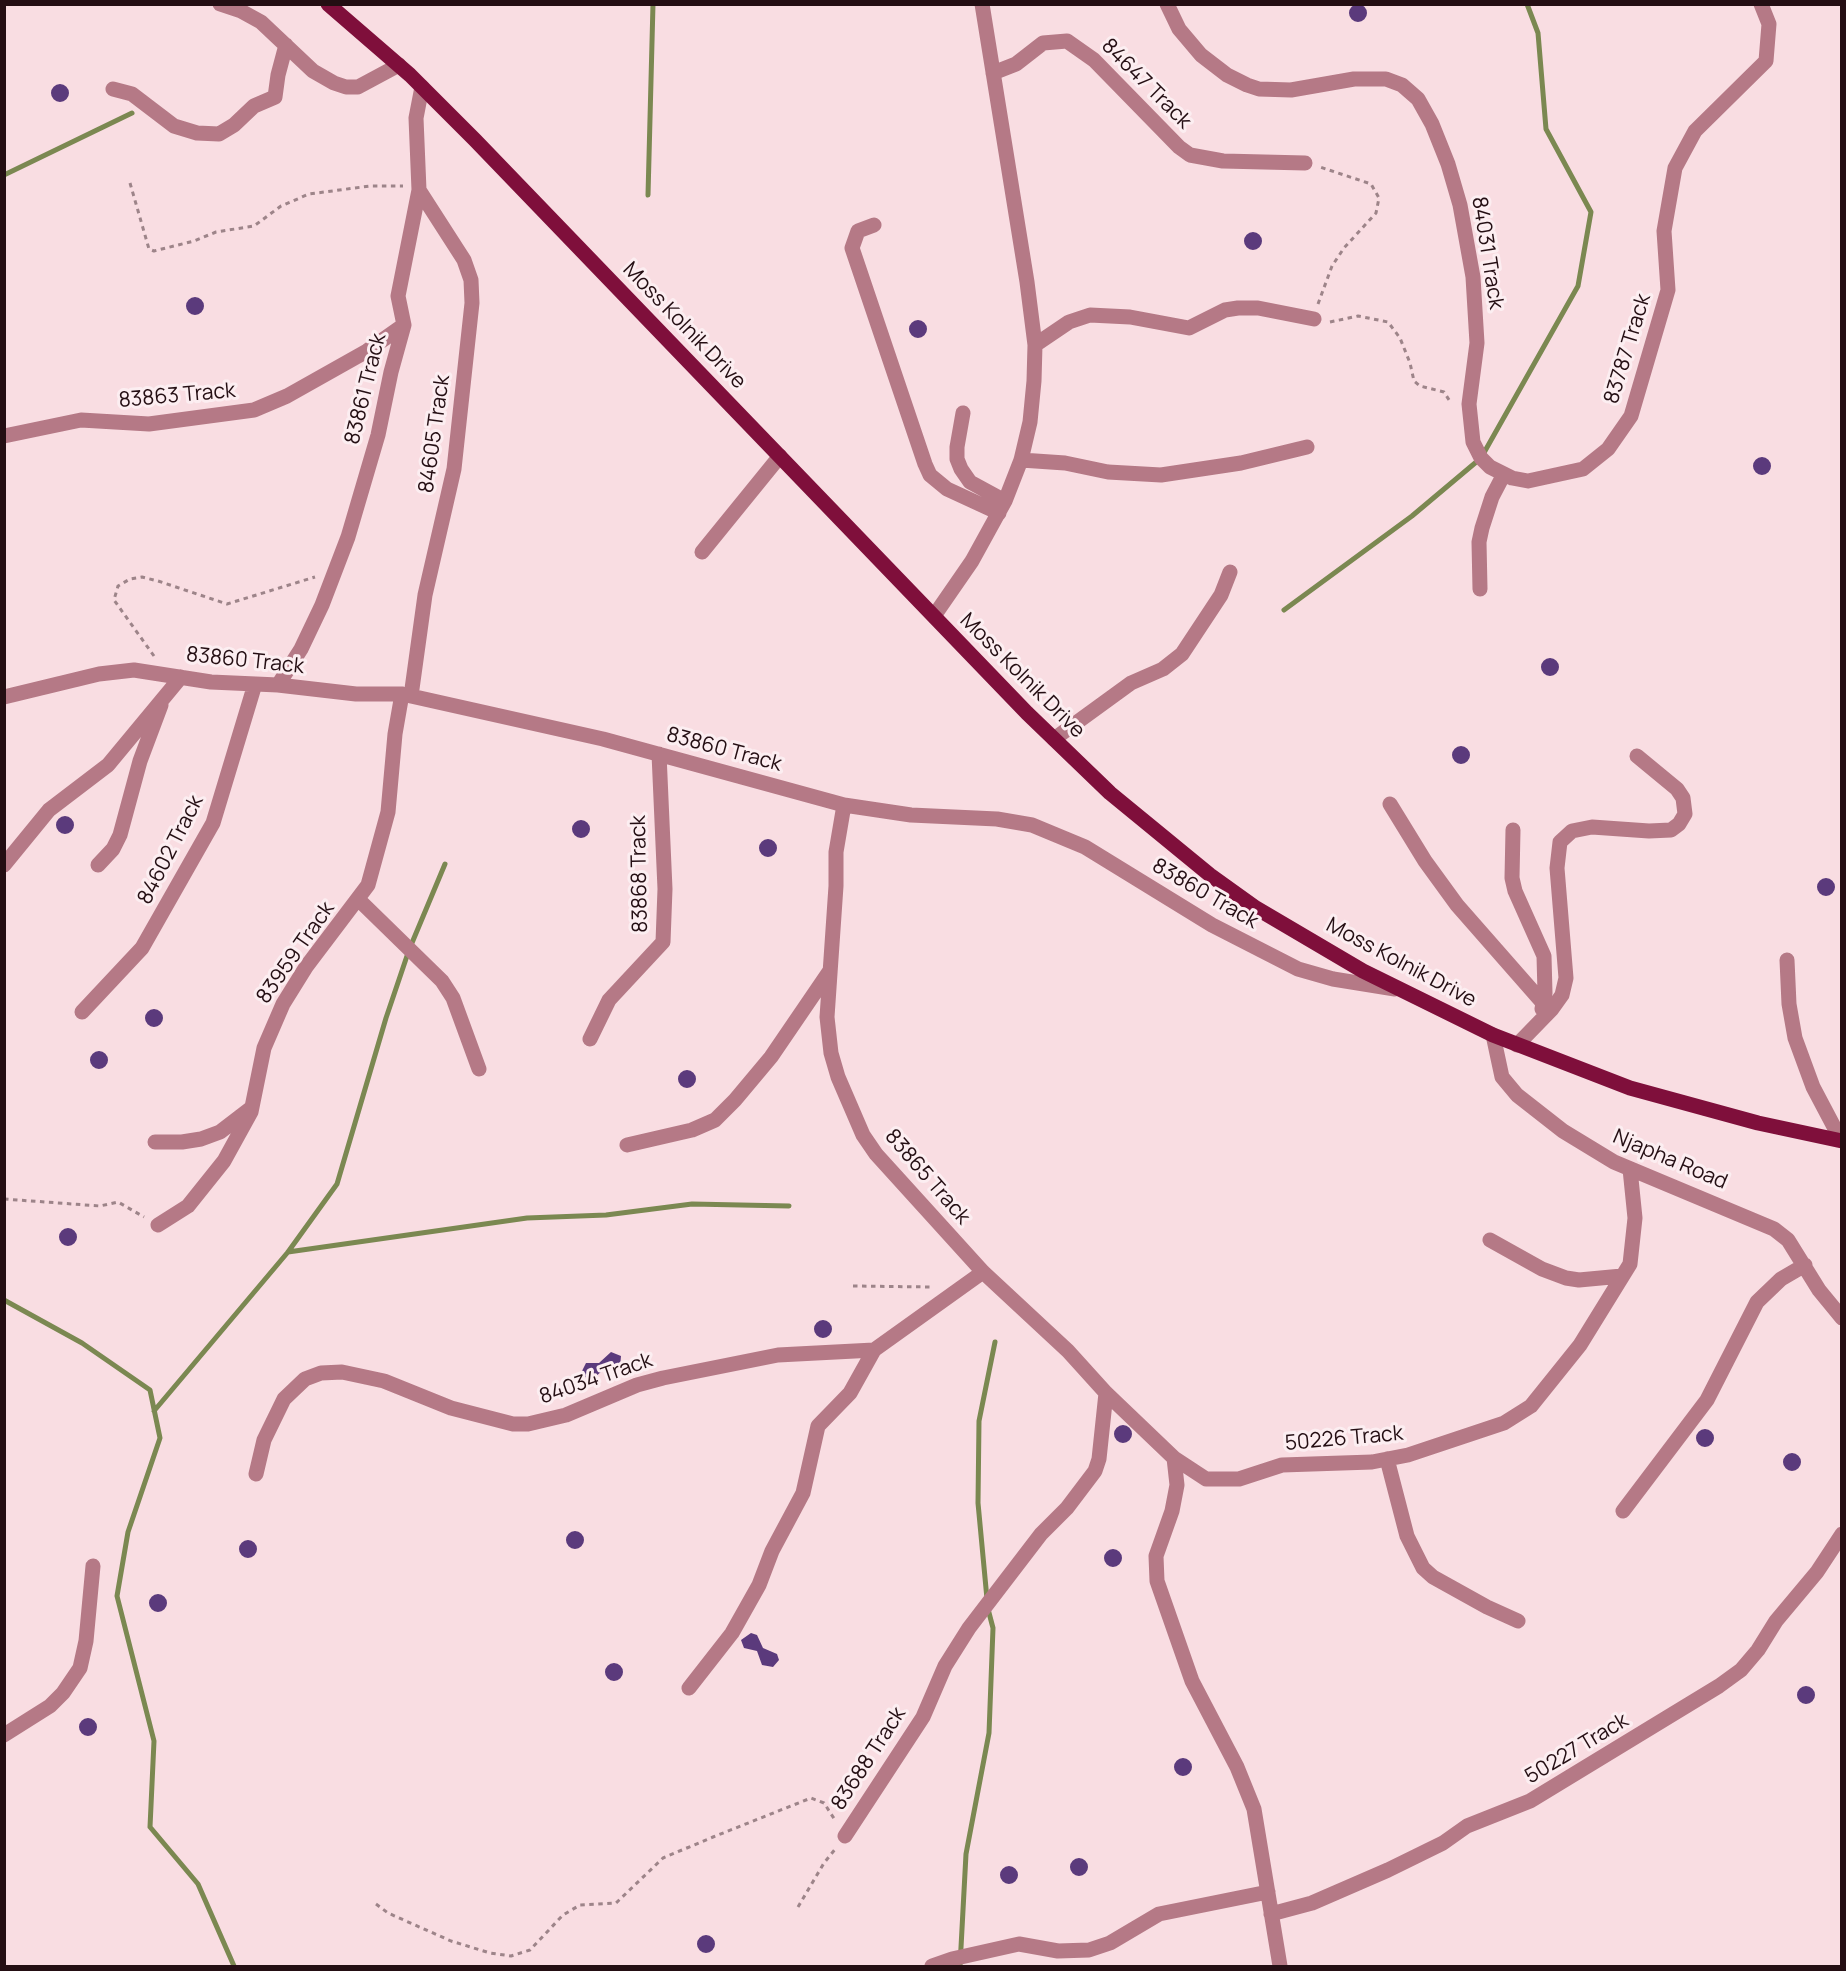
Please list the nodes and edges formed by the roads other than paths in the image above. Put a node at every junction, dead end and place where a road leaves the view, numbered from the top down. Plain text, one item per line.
1 (220, 4) edge
2 (982, 4) edge
3 (1167, 4) edge
4 (1761, 4) edge
5 (334, 6) edge
6 (286, 45) junction
7 (399, 65) junction
8 (993, 73) junction
9 (422, 87) junction
10 (113, 89) dead end
11 (1305, 163) road end
12 (419, 190) junction
13 (874, 225) dead end
14 (1314, 319) road end
15 (404, 325) junction
16 (1035, 345) junction
17 (963, 413) dead end
18 (1469, 421) joint
19 (4, 436) edge
20 (1307, 447) dead end
21 (780, 456) junction
22 (1021, 460) junction
23 (1504, 474) junction
24 (1002, 507) junction
25 (702, 552) dead end
26 (1230, 572) dead end
27 (1480, 589) dead end
28 (934, 616) junction
29 (177, 676) junction
30 (255, 684) junction
31 (278, 685) junction
32 (165, 694) junction
33 (406, 695) junction
34 (4, 697) edge
35 (1054, 739) junction
36 (659, 754) junction
37 (1636, 756) dead end
38 (1390, 804) dead end
39 (844, 805) junction
40 (1513, 830) dead end
41 (4, 865) edge
42 (98, 865) dead end
43 (359, 900) junction
44 (1787, 960) dead end
45 (829, 971) junction
46 (1401, 990) junction
47 (1543, 1003) junction
48 (82, 1012) dead end
49 (1538, 1023) junction
50 (1493, 1035) junction
51 (590, 1040) dead end
52 (1517, 1045) junction
53 (479, 1069) dead end
54 (253, 1106) junction
55 (1841, 1141) edge
56 (155, 1142) dead end
57 (627, 1145) dead end
58 (1630, 1169) junction
59 (158, 1225) road end
60 (1490, 1240) dead end
61 (1805, 1265) junction
62 (983, 1272) junction
63 (1622, 1276) junction
64 (1842, 1318) edge
65 (874, 1350) junction
66 (1106, 1393) junction
67 (1174, 1458) junction
68 (1387, 1459) junction
69 (256, 1474) dead end
70 (1623, 1511) dead end
71 (1842, 1534) edge
72 (93, 1566) dead end
73 (1518, 1622) dead end
74 (689, 1688) dead end
75 (4, 1735) edge
76 (845, 1836) road end
77 (1268, 1892) junction
78 (1271, 1914) junction
79 (932, 1966) edge
80 (1280, 1966) edge

1 - 6 street
2 - 8 street
3 - 18 street, 84031 Track
4 - 23 street, 83787 Track
5 - 7 main road, Moss Kolnik Drive
6 - 7 street
6 - 10 street
7 - 9 main road, Moss Kolnik Drive
8 - 11 street, 84647 Track
8 - 16 street
9 - 12 street, 83861 Track
9 - 21 main road, Moss Kolnik Drive
12 - 15 street, 83861 Track
12 - 33 street, 84605 Track
13 - 24 street
14 - 16 street
15 - 19 street, 83863 Track
15 - 31 street, 83861 Track
16 - 22 street
17 - 24 street
18 - 23 street, 83787 Track
20 - 22 street
21 - 25 street
21 - 28 main road, Moss Kolnik Drive
22 - 24 street
23 - 27 street
24 - 28 street
26 - 35 street
28 - 35 main road, Moss Kolnik Drive
29 - 30 street, 83860 Track
29 - 32 street
29 - 34 street, 83860 Track
30 - 31 street, 83860 Track
30 - 48 street, 84602 Track
31 - 33 street, 83860 Track
32 - 41 street
32 - 42 street
33 - 36 street, 83860 Track
33 - 43 street, 83959 Track
35 - 46 main road, Moss Kolnik Drive
36 - 39 street, 83860 Track
36 - 51 street, 83868 Track
37 - 49 street
38 - 47 street
39 - 45 street, 83865 Track
39 - 46 street, 83860 Track
40 - 47 street
43 - 53 street
43 - 54 street, 83959 Track
44 - 55 street
45 - 57 street
45 - 62 street, 83865 Track
46 - 50 main road, Moss Kolnik Drive
47 - 49 street
49 - 52 street
50 - 52 main road, Moss Kolnik Drive
50 - 58 street, Njapha Road
52 - 55 main road, Moss Kolnik Drive
54 - 56 street
54 - 59 street, 83959 Track
58 - 61 street, Njapha Road
58 - 63 street, 50226 Track
60 - 63 street
61 - 64 street, Njapha Road
61 - 70 street
62 - 65 street
62 - 66 street, 83865 Track
63 - 68 street, 50226 Track
65 - 69 street, 84034 Track
65 - 74 street
66 - 67 street, 83865 Track
66 - 76 street, 83688 Track
67 - 68 street, 50226 Track
67 - 77 street
68 - 73 street
71 - 78 street, 50227 Track
72 - 75 street
77 - 78 street
77 - 79 street
78 - 80 street

